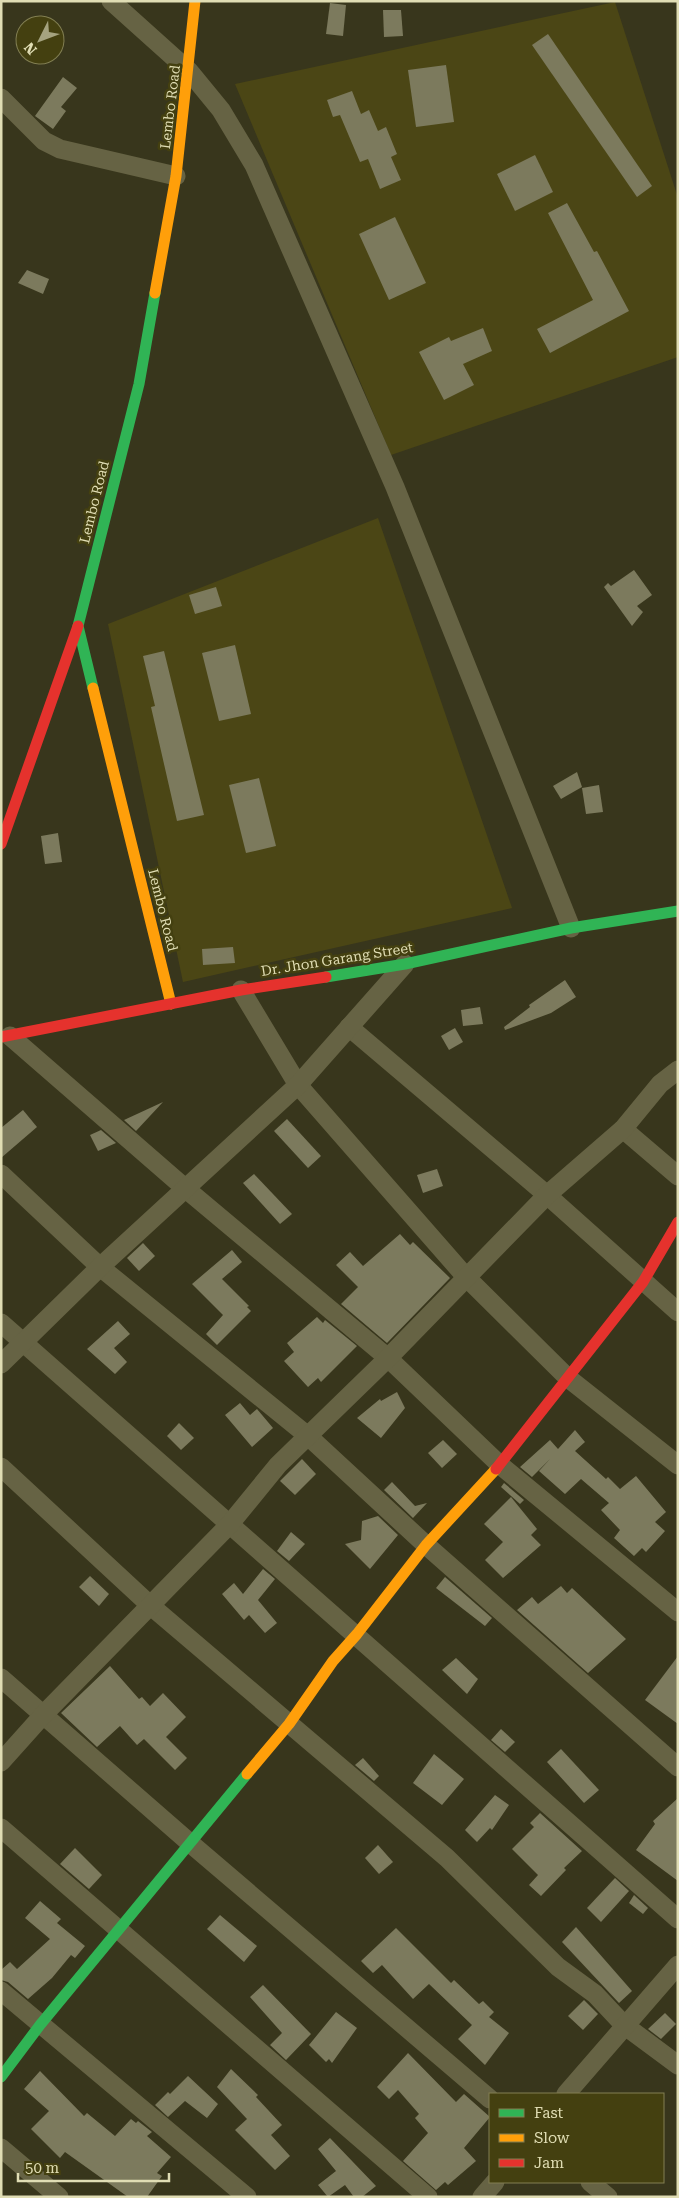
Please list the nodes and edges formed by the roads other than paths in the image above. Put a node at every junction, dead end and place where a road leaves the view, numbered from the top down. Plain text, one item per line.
1 (110, 1) edge
2 (196, 1) edge
3 (189, 71) junction
4 (1, 98) edge
5 (176, 176) junction
6 (78, 626) junction
7 (1, 844) edge
8 (678, 911) edge
9 (570, 928) junction
10 (405, 964) junction
11 (241, 990) junction
12 (171, 1004) junction
13 (349, 1027) junction
14 (6, 1036) edge
15 (678, 1070) edge
16 (298, 1085) junction
17 (623, 1129) junction
18 (1, 1174) edge
19 (678, 1176) edge
20 (186, 1189) junction
21 (546, 1195) junction
22 (678, 1222) edge
23 (100, 1266) junction
24 (466, 1277) junction
25 (643, 1282) junction
26 (678, 1312) edge
27 (1, 1323) edge
28 (23, 1341) junction
29 (388, 1358) junction
30 (1, 1364) edge
31 (568, 1378) junction
32 (308, 1436) junction
33 (500, 1465) junction
34 (678, 1465) edge
35 (1, 1467) edge
36 (229, 1525) junction
37 (426, 1545) junction
38 (150, 1606) junction
39 (678, 1612) edge
40 (357, 1634) junction
41 (1, 1678) edge
42 (44, 1714) junction
43 (289, 1724) junction
44 (1, 1762) edge
45 (678, 1767) edge
46 (1, 1828) edge
47 (190, 1843) junction
48 (678, 1919) edge
49 (119, 1930) junction
50 (678, 1965) edge
51 (1, 1992) edge
52 (40, 2025) junction
53 (624, 2025) junction
54 (678, 2065) edge
55 (1, 2077) edge
56 (567, 2093) edge
57 (489, 2098) edge
58 (1, 2148) edge
59 (494, 2183) edge
60 (591, 2183) edge
61 (59, 2197) edge
62 (247, 2197) edge
63 (428, 2197) edge
64 (482, 2197) edge
65 (608, 2197) edge

1 - 3 street
2 - 3 street, Lembo Road
3 - 5 street, Lembo Road
3 - 9 street
4 - 5 street
5 - 6 street, Lembo Road
6 - 7 street
6 - 12 street, Lembo Road
8 - 9 street, Dr. Jhon Garang Street
9 - 10 street, Dr. Jhon Garang Street
10 - 11 street, Dr. Jhon Garang Street
10 - 13 street
11 - 12 street, Dr. Jhon Garang Street
11 - 16 street
12 - 14 street, Dr. Jhon Garang Street
13 - 16 street
13 - 21 street
14 - 20 street
15 - 17 street
16 - 20 street
16 - 24 street
17 - 19 street
17 - 21 street
18 - 23 street
20 - 23 street
20 - 29 street
21 - 24 street
21 - 25 street
22 - 25 street
23 - 28 street
23 - 32 street
24 - 29 street
24 - 31 street
25 - 26 street
25 - 31 street
27 - 28 street
28 - 30 street
28 - 36 street
29 - 32 street
29 - 33 street
31 - 33 street
31 - 34 street
32 - 36 street
32 - 37 street
33 - 37 street
33 - 39 street
35 - 38 street
36 - 38 street
36 - 40 street
37 - 40 street
37 - 45 street
38 - 42 street
38 - 43 street
40 - 43 street
40 - 48 street
41 - 42 street
42 - 44 street
42 - 47 street
43 - 47 street
43 - 53 street
46 - 49 street
47 - 49 street
47 - 57 street
49 - 52 street
49 - 63 street
50 - 53 street
51 - 52 street
52 - 55 street
52 - 62 street
53 - 54 street
53 - 56 street
58 - 61 street
59 - 64 street
60 - 65 street

